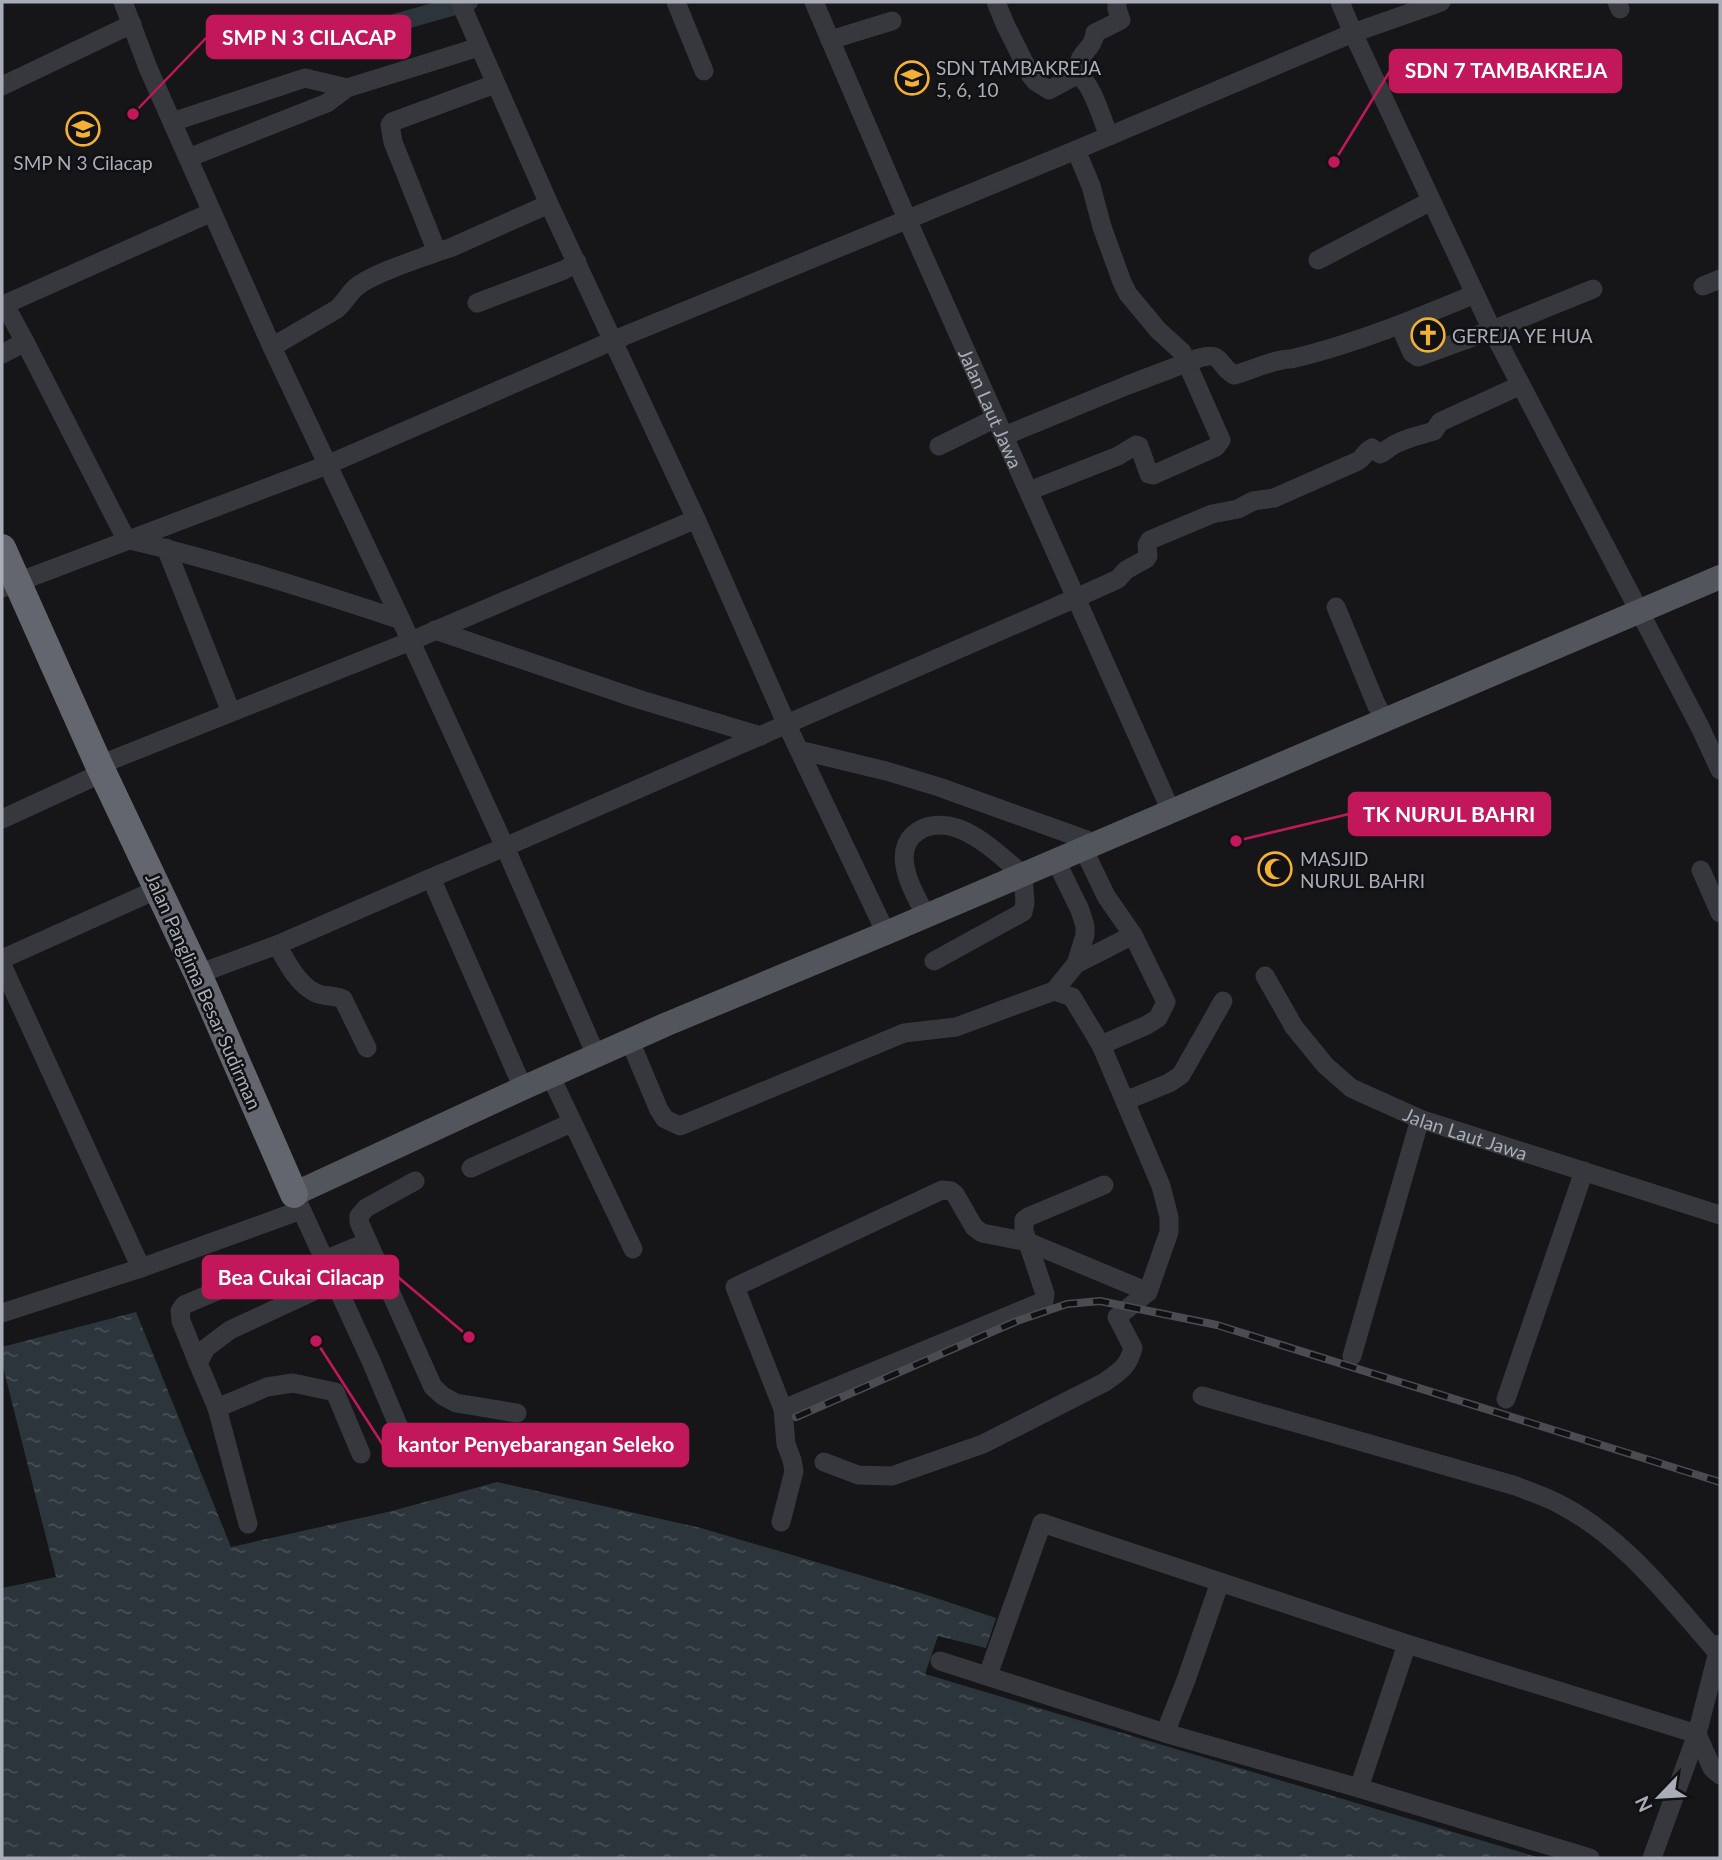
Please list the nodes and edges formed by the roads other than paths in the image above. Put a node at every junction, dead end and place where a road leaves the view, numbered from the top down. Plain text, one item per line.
1 (123, 2) edge
2 (460, 2) edge
3 (676, 2) edge
4 (814, 2) edge
5 (996, 2) edge
6 (1117, 2) edge
7 (1340, 2) edge
8 (1441, 2) edge
9 (892, 20) dead end
10 (132, 24) junction
11 (1353, 33) junction
12 (830, 40) junction
13 (479, 47) junction
14 (704, 71) dead end
15 (1077, 75) junction
16 (495, 84) junction
17 (2, 86) edge
18 (347, 88) junction
19 (172, 122) junction
20 (1109, 136) junction
21 (1076, 150) junction
22 (188, 158) junction
23 (1431, 201) junction
24 (549, 204) junction
25 (212, 212) junction
26 (907, 219) junction
27 (437, 252) junction
28 (1318, 260) dead end
29 (577, 262) junction
30 (1593, 289) dead end
31 (1475, 295) junction
32 (477, 303) dead end
33 (1400, 326) junction
34 (1492, 330) junction
35 (612, 341) junction
36 (26, 342) junction
37 (272, 347) junction
38 (2, 354) edge
39 (1186, 362) junction
40 (1521, 385) junction
41 (1000, 427) junction
42 (939, 446) dead end
43 (327, 465) junction
44 (1029, 491) junction
45 (695, 519) junction
46 (126, 539) junction
47 (2, 548) edge
48 (166, 548) junction
49 (1720, 577) edge
50 (10, 585) edge
51 (1076, 597) junction
52 (1336, 607) dead end
53 (1639, 612) junction
54 (401, 620) junction
55 (435, 630) junction
56 (411, 641) junction
57 (231, 712) junction
58 (1385, 720) junction
59 (788, 725) junction
60 (761, 736) junction
61 (799, 750) junction
62 (100, 769) junction
63 (1720, 771) edge
64 (1171, 811) junction
65 (2, 819) edge
66 (1089, 846) junction
67 (505, 847) junction
68 (1056, 861) junction
69 (1701, 870) dead end
70 (1023, 875) junction
71 (431, 878) junction
72 (158, 889) junction
73 (1716, 889) edge
74 (1720, 913) edge
75 (926, 916) junction
76 (886, 933) junction
77 (1133, 935) junction
78 (277, 945) junction
79 (2, 959) edge
80 (934, 961) dead end
81 (1076, 964) junction
82 (2, 965) edge
83 (198, 974) junction
84 (1265, 976) dead end
85 (1054, 991) junction
86 (1223, 1002) dead end
87 (629, 1041) junction
88 (1101, 1045) junction
89 (367, 1048) dead end
90 (596, 1055) junction
91 (550, 1075) junction
92 (523, 1088) junction
93 (1125, 1101) junction
94 (1420, 1119) junction
95 (571, 1123) junction
96 (471, 1168) dead end
97 (1584, 1171) junction
98 (415, 1181) dead end
99 (1104, 1185) dead end
100 (298, 1202) junction
101 (1720, 1215) edge
102 (368, 1242) junction
103 (1028, 1242) junction
104 (633, 1249) dead end
105 (324, 1260) junction
106 (141, 1268) junction
107 (257, 1274) dead end
108 (1148, 1292) junction
109 (2, 1313) edge
110 (1352, 1356) dead end
111 (198, 1363) junction
112 (1202, 1396) dead end
113 (1506, 1399) dead end
114 (217, 1408) junction
115 (783, 1409) junction
116 (517, 1413) dead end
117 (403, 1437) dead end
118 (361, 1454) dead end
119 (824, 1461) dead end
120 (781, 1522) dead end
121 (248, 1524) dead end
122 (1220, 1582) junction
123 (1407, 1644) junction
124 (1719, 1649) edge
125 (940, 1661) dead end
126 (988, 1675) junction
127 (1166, 1733) junction
128 (1697, 1734) junction
129 (1720, 1775) edge
130 (1359, 1788) junction
131 (1590, 1858) edge
132 (1651, 1858) edge

1 - 10 street
2 - 13 street
3 - 14 street
4 - 12 street, Jalan Laut Jawa
5 - 15 street
6 - 15 street
7 - 11 street
8 - 11 street
9 - 12 street
10 - 17 street
10 - 19 street
11 - 20 street
11 - 23 street
12 - 26 street, Jalan Laut Jawa
13 - 16 street
13 - 18 street
15 - 20 street
16 - 24 street
16 - 27 street
18 - 19 street
18 - 22 street
19 - 22 street
20 - 21 street
21 - 26 street
21 - 39 street
22 - 25 street
23 - 28 street
23 - 31 street
24 - 27 street
24 - 29 street
25 - 36 street
25 - 37 street
26 - 35 street
26 - 41 street, Jalan Laut Jawa
27 - 37 street
29 - 32 street
29 - 35 street
30 - 34 street
31 - 33 street
31 - 34 street
33 - 34 street
33 - 39 street
34 - 40 street
35 - 43 street
35 - 45 street
36 - 38 street
36 - 46 street
37 - 43 street
39 - 41 street
39 - 44 street
40 - 51 street
40 - 53 street
41 - 42 street
41 - 44 street, Jalan Laut Jawa
43 - 46 street
43 - 54 street
44 - 51 street, Jalan Laut Jawa
45 - 55 street
45 - 59 street
46 - 48 street
46 - 50 street
47 - 50 highway, Jalan Panglima Besar Sudirman
48 - 54 street
48 - 57 street
49 - 53 main road
50 - 62 highway, Jalan Panglima Besar Sudirman
51 - 59 street
51 - 64 street, Jalan Laut Jawa
52 - 58 street
53 - 58 main road
53 - 63 street
54 - 56 street
55 - 56 street
55 - 60 street
56 - 57 street
56 - 67 street
57 - 62 street
58 - 64 main road
59 - 60 street
59 - 61 street
60 - 67 street
61 - 66 street
61 - 76 street
62 - 65 street
62 - 72 highway, Jalan Panglima Besar Sudirman
64 - 66 main road
66 - 68 main road
66 - 77 street
67 - 71 street
67 - 90 street
68 - 70 main road
68 - 81 street
69 - 73 street
70 - 75 main road
70 - 75 street
70 - 80 street
71 - 78 street
71 - 92 street
72 - 79 street
72 - 83 highway, Jalan Panglima Besar Sudirman
73 - 74 street
75 - 76 main road
76 - 87 main road
77 - 81 street
77 - 88 street
78 - 83 street
78 - 89 street
81 - 85 street
82 - 106 street
83 - 100 highway, Jalan Panglima Besar Sudirman
84 - 94 street, Jalan Laut Jawa
85 - 87 street
85 - 88 street
86 - 93 street
87 - 90 main road
88 - 93 street
90 - 91 main road
91 - 92 main road
91 - 95 street
92 - 100 main road
93 - 108 street
94 - 97 street, Jalan Laut Jawa
94 - 110 street
95 - 96 street
95 - 104 street
97 - 101 street, Jalan Laut Jawa
97 - 113 street
98 - 102 street
99 - 103 street
100 - 105 street, Jalan Panglima Besar Sudirman
100 - 106 street
102 - 105 street
102 - 116 street
103 - 108 street
103 - 115 street
103 - 115 street
105 - 111 street
105 - 117 street, Jalan Panglima Besar Sudirman
106 - 109 street
107 - 111 street
108 - 119 street
111 - 114 street
112 - 124 street
114 - 118 street
114 - 121 street
115 - 120 street
122 - 123 street
122 - 126 street
122 - 127 street
123 - 128 street
123 - 130 street
124 - 128 street
125 - 126 street
126 - 127 street
127 - 130 street
128 - 129 street
128 - 132 street
130 - 131 street

